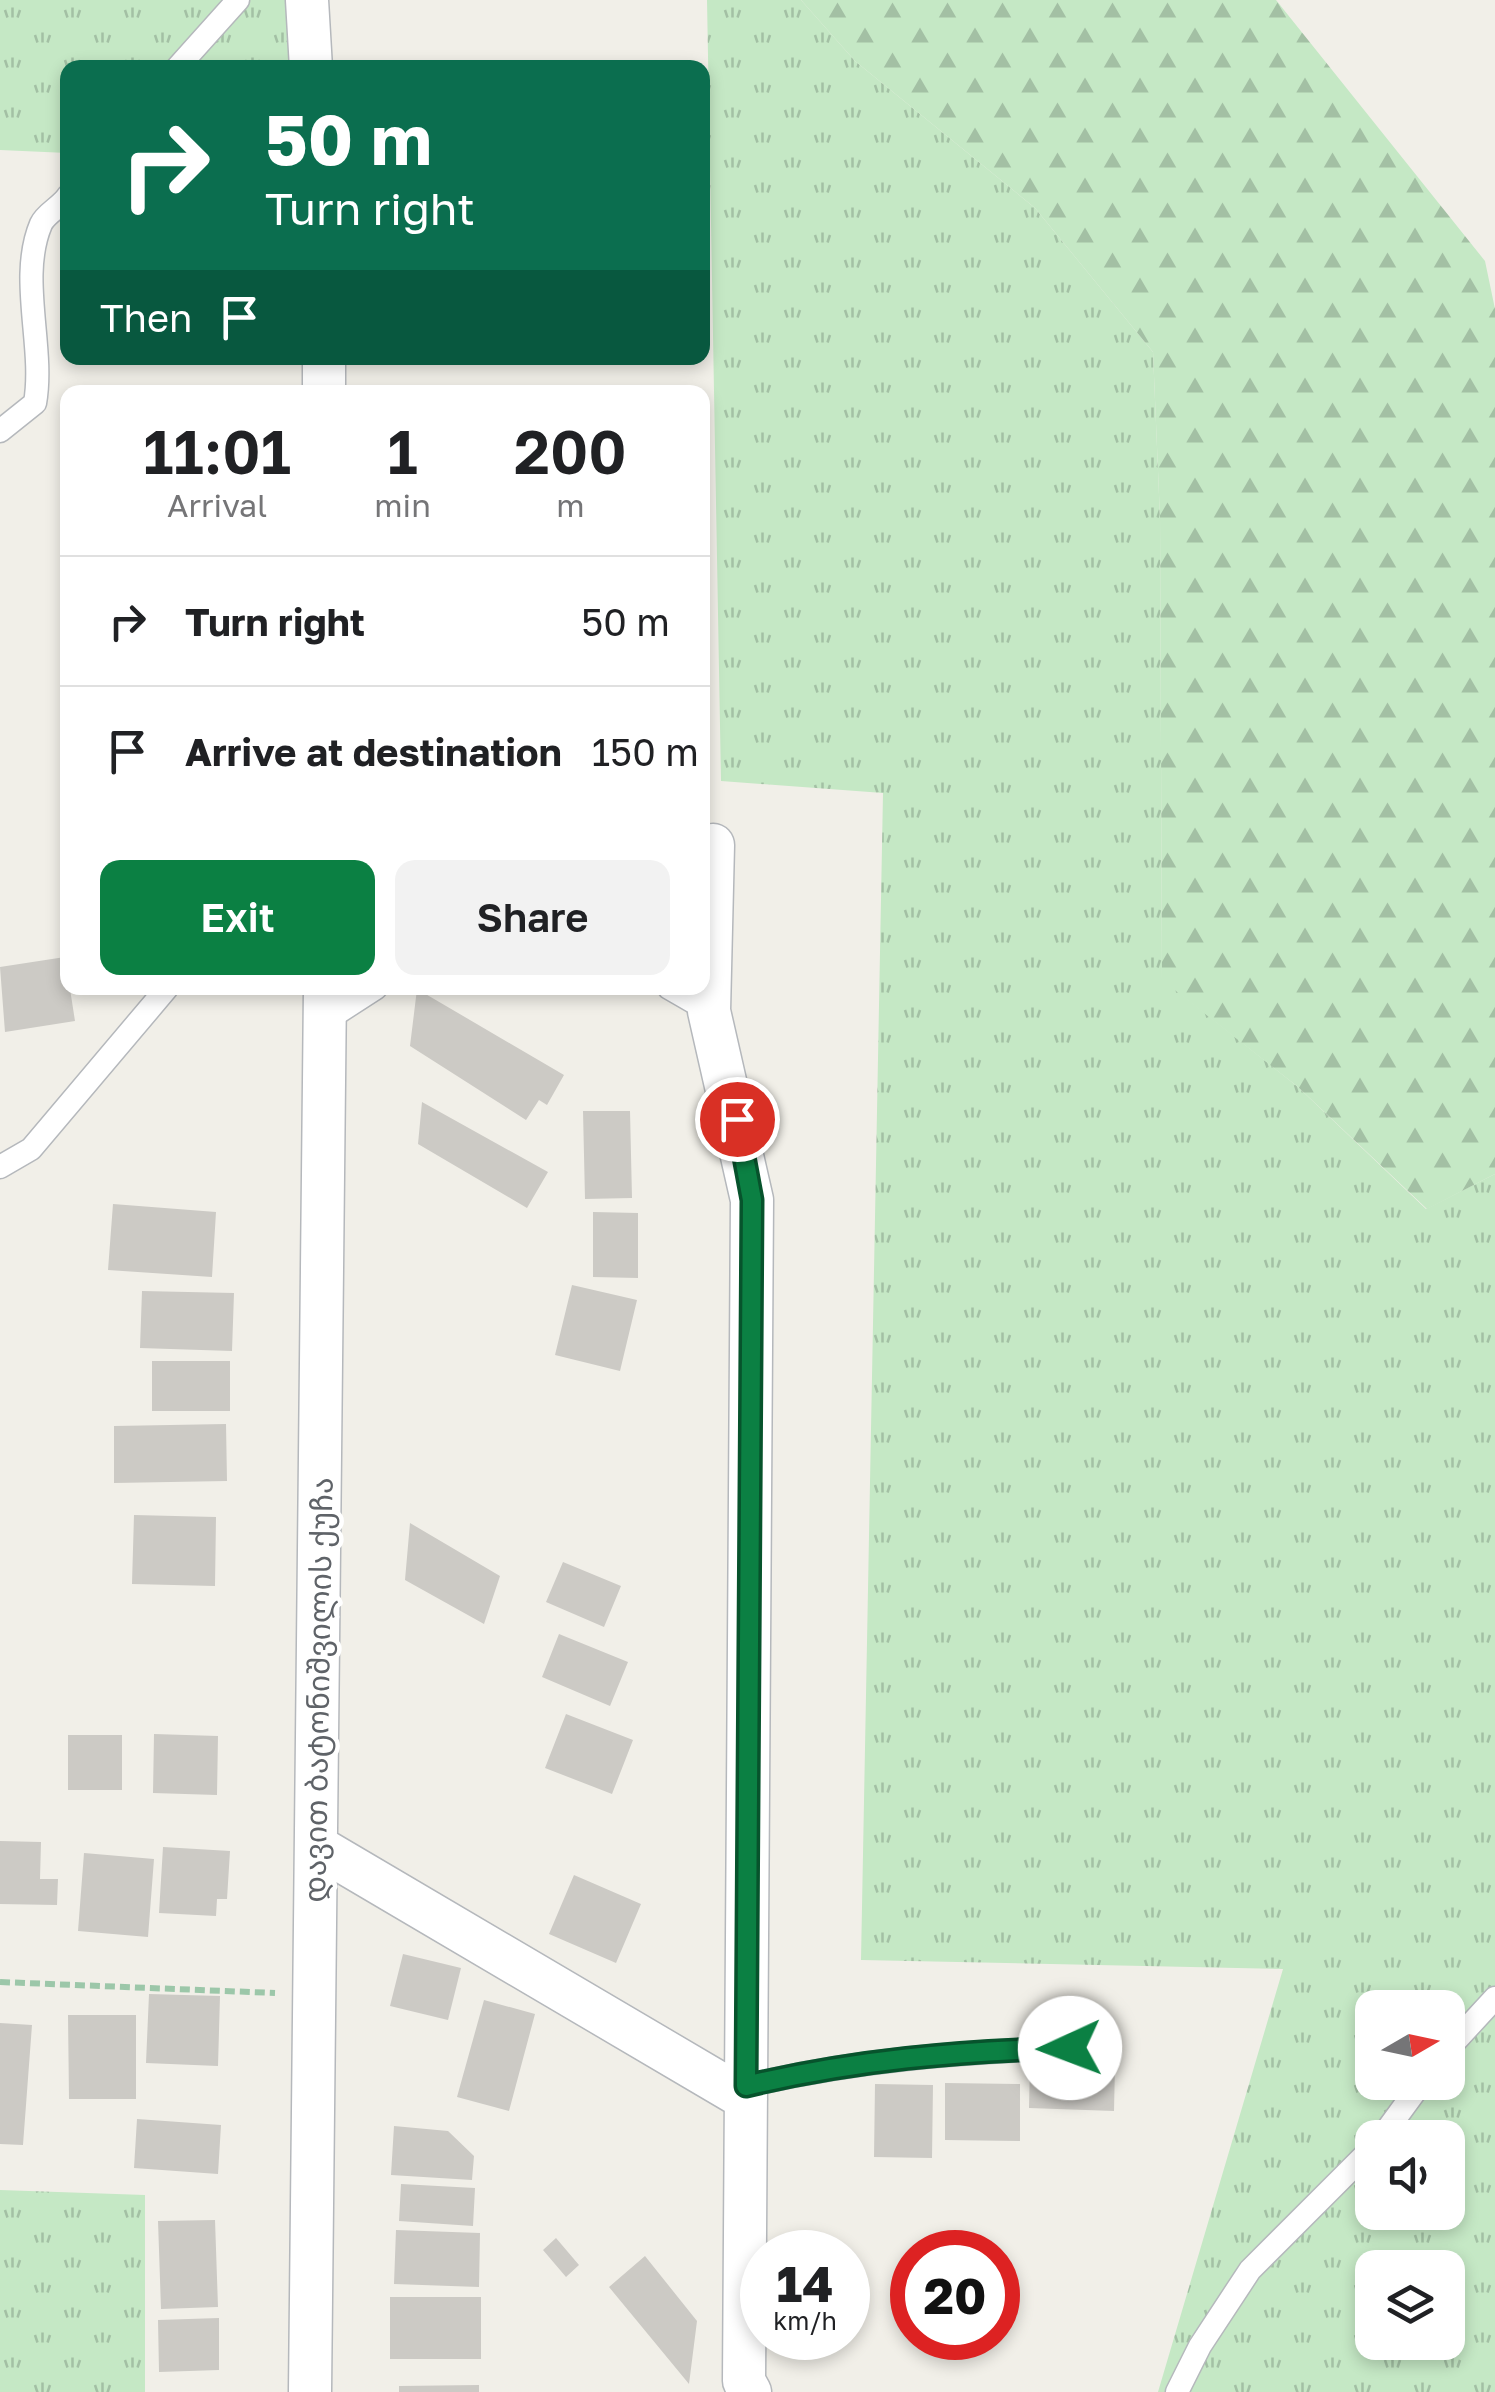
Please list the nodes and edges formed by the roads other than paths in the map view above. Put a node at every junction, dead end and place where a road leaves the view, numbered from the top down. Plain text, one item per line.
1 (238, 0) edge
2 (307, 0) edge
3 (184, 60) edge
4 (311, 60) edge
5 (60, 204) edge
6 (0, 431) edge
7 (713, 845) dead end
8 (710, 945) edge
9 (161, 995) edge
10 (354, 995) edge
11 (680, 995) edge
12 (709, 995) edge
13 (325, 1004) edge
14 (708, 1012) junction
15 (0, 1168) edge
16 (318, 1846) junction
17 (1495, 1998) edge
18 (1465, 2031) edge
19 (1070, 2048) dead end
20 (746, 2093) junction
21 (1355, 2165) edge
22 (310, 2392) edge
23 (750, 2392) edge
24 (1178, 2392) edge

1 - 3 lane
2 - 4 street
5 - 6 lane
7 - 8 street
9 - 15 lane
10 - 13 lane
11 - 14 lane
12 - 14 street
13 - 16 street, დავით ბატონიშვილის ქუჩა
14 - 20 street
16 - 20 street
16 - 22 street, დავით ბატონიშვილის ქუჩა
17 - 18 lane
19 - 20 lane
20 - 23 street
21 - 24 lane

